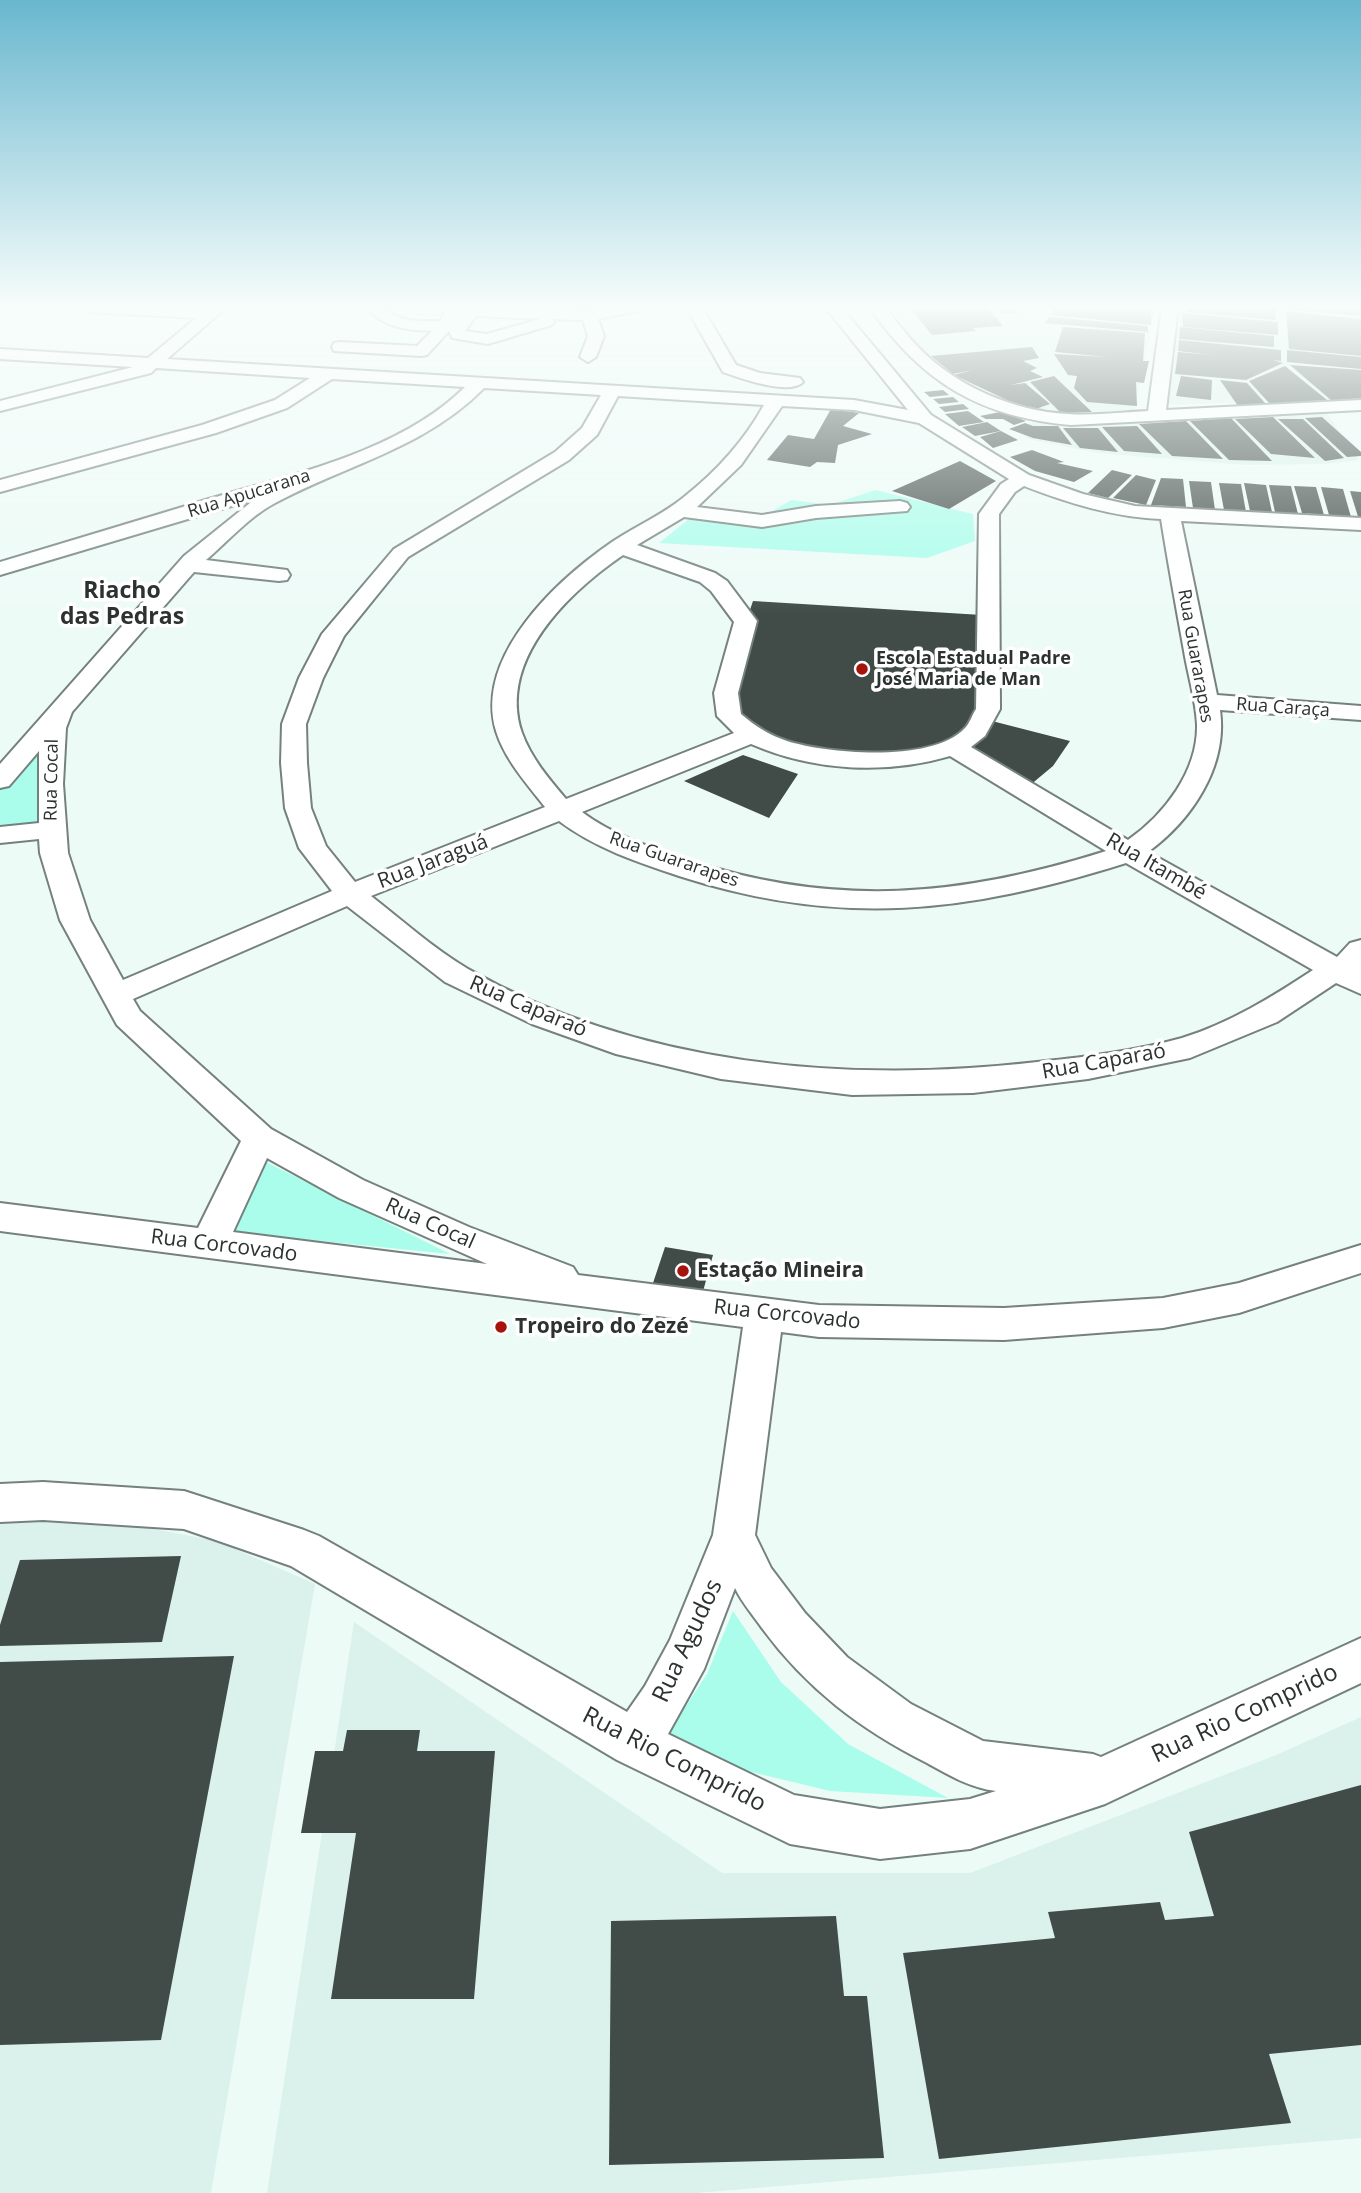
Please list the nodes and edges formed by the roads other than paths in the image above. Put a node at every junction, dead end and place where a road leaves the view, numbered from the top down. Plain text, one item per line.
1 (233, 409) edge
2 (266, 409) edge
3 (452, 409) edge
4 (602, 409) edge
5 (771, 409) edge
6 (889, 409) edge
7 (911, 409) edge
8 (917, 409) edge
9 (1006, 409) edge
10 (1157, 409) edge
11 (1287, 409) edge
12 (919, 412) junction
13 (1156, 417) junction
14 (325, 471) junction
15 (0, 474) edge
16 (1022, 479) junction
17 (0, 486) edge
18 (900, 507) dead end
19 (681, 510) junction
20 (1181, 516) junction
21 (1360, 530) edge
22 (619, 547) junction
23 (188, 565) junction
24 (0, 569) edge
25 (279, 575) dead end
26 (1206, 702) junction
27 (61, 710) junction
28 (1361, 713) edge
29 (752, 736) junction
30 (953, 747) junction
31 (0, 780) edge
32 (564, 811) junction
33 (50, 830) junction
34 (0, 835) edge
35 (1128, 852) junction
36 (350, 894) junction
37 (1354, 969) edge
38 (116, 995) junction
39 (259, 1138) junction
40 (0, 1217) edge
41 (209, 1244) junction
42 (1361, 1259) edge
43 (608, 1295) junction
44 (764, 1314) junction
45 (0, 1503) edge
46 (734, 1535) junction
47 (1361, 1660) edge
48 (634, 1743) junction
49 (1105, 1780) junction

1 - 15 street
2 - 17 street
3 - 14 street, Rua Apucarana
4 - 36 street, Rua Caparaó
5 - 19 street, Rua Guararapes
6 - 12 street
7 - 12 street
8 - 12 street
9 - 13 street
10 - 13 street
11 - 13 street
12 - 16 street
14 - 23 street, Rua Cocal
14 - 24 street, Rua Apucarana
16 - 20 street
16 - 30 street
18 - 19 street
19 - 22 street, Rua Guararapes
20 - 21 street
20 - 26 street, Rua Guararapes
22 - 29 street
22 - 32 street, Rua Guararapes
23 - 25 street
23 - 27 street, Rua Cocal
26 - 28 street, Rua Caraça
26 - 35 street, Rua Guararapes
27 - 31 street
27 - 33 street, Rua Cocal
29 - 30 street
29 - 32 street, Rua Jaraguá
30 - 35 street, Rua Itambé
32 - 35 street, Rua Guararapes
32 - 36 street, Rua Jaraguá
33 - 34 street
33 - 38 street, Rua Cocal
35 - 37 street, Rua Itambé
36 - 37 street, Rua Caparaó
36 - 38 street, Rua Jaraguá
38 - 39 street, Rua Cocal
39 - 41 street
39 - 43 street, Rua Cocal
40 - 41 street, Rua Corcovado
41 - 43 street, Rua Corcovado
42 - 44 street, Rua Corcovado
43 - 44 street, Rua Corcovado
44 - 46 street, Rua Agudos
45 - 48 street, Rua Rio Comprido
46 - 48 street, Rua Agudos
46 - 49 street, Rua Agudos
47 - 49 street, Rua Rio Comprido
48 - 49 street, Rua Rio Comprido

